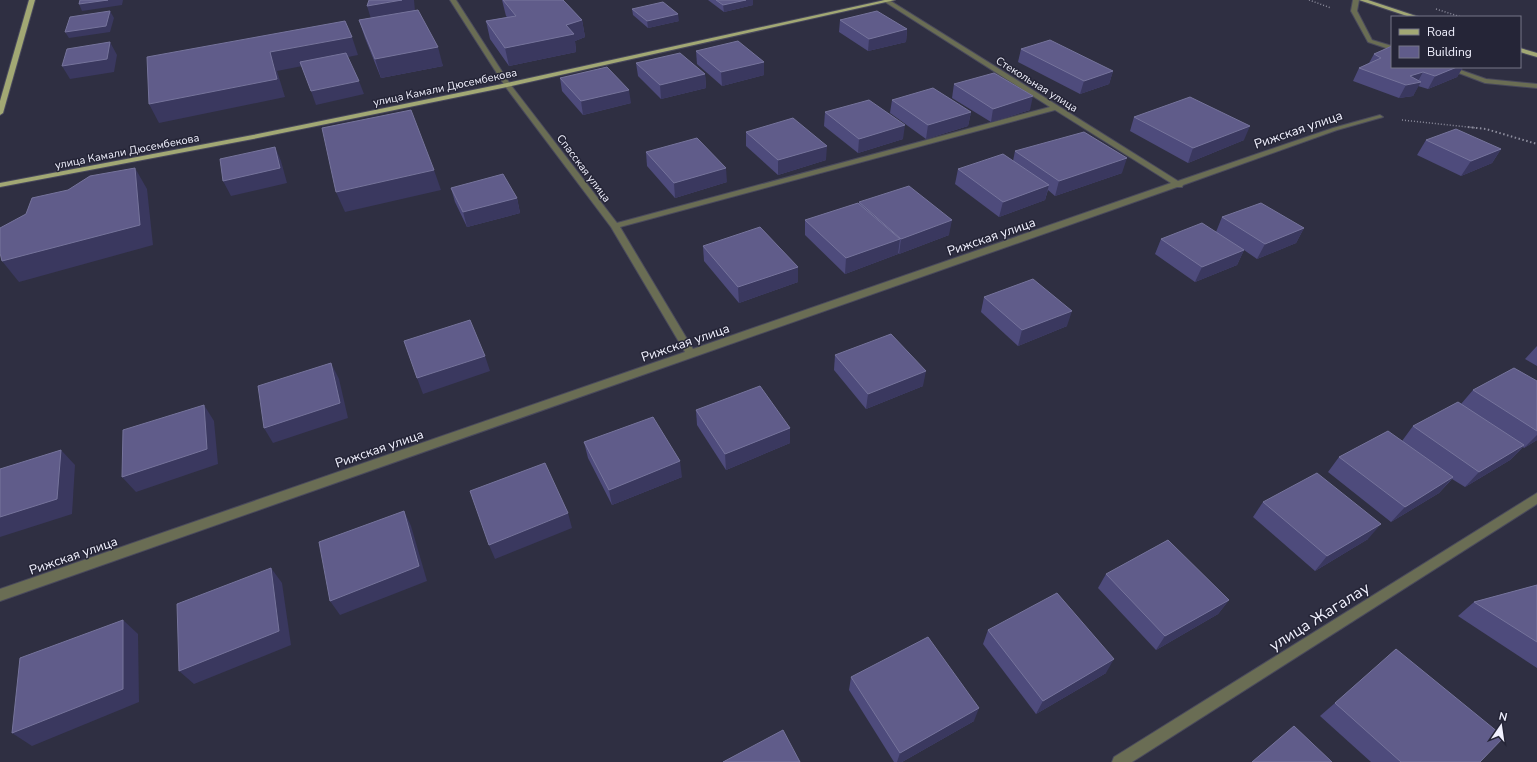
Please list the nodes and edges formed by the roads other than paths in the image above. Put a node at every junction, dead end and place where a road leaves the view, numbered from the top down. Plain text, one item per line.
1 (32, 0) edge
2 (453, 0) edge
3 (888, 0) edge
4 (1356, 0) edge
5 (1362, 0) edge
6 (1413, 16) edge
7 (1391, 48) edge
8 (1521, 50) edge
9 (1537, 55) edge
10 (1449, 68) edge
11 (507, 85) junction
12 (1537, 86) edge
13 (1057, 107) junction
14 (0, 113) edge
15 (1380, 117) road end
16 (0, 185) edge
17 (1179, 185) junction
18 (615, 226) junction
19 (691, 353) junction
20 (1537, 498) edge
21 (0, 595) edge
22 (1119, 762) edge

1 - 14 main road
2 - 11 street, Спасская улица
3 - 11 main road, улица Камали Дюсембекова
3 - 13 street, Стекольная улица
4 - 7 street
5 - 6 main road
8 - 9 main road
10 - 12 street
11 - 16 main road, улица Камали Дюсембекова
11 - 18 street, Спасская улица
13 - 17 street, Стекольная улица
13 - 18 street
15 - 17 street, Рижская улица
17 - 19 street, Рижская улица
18 - 19 street, Спасская улица
19 - 21 street, Рижская улица
20 - 22 street, улица Жагалау

